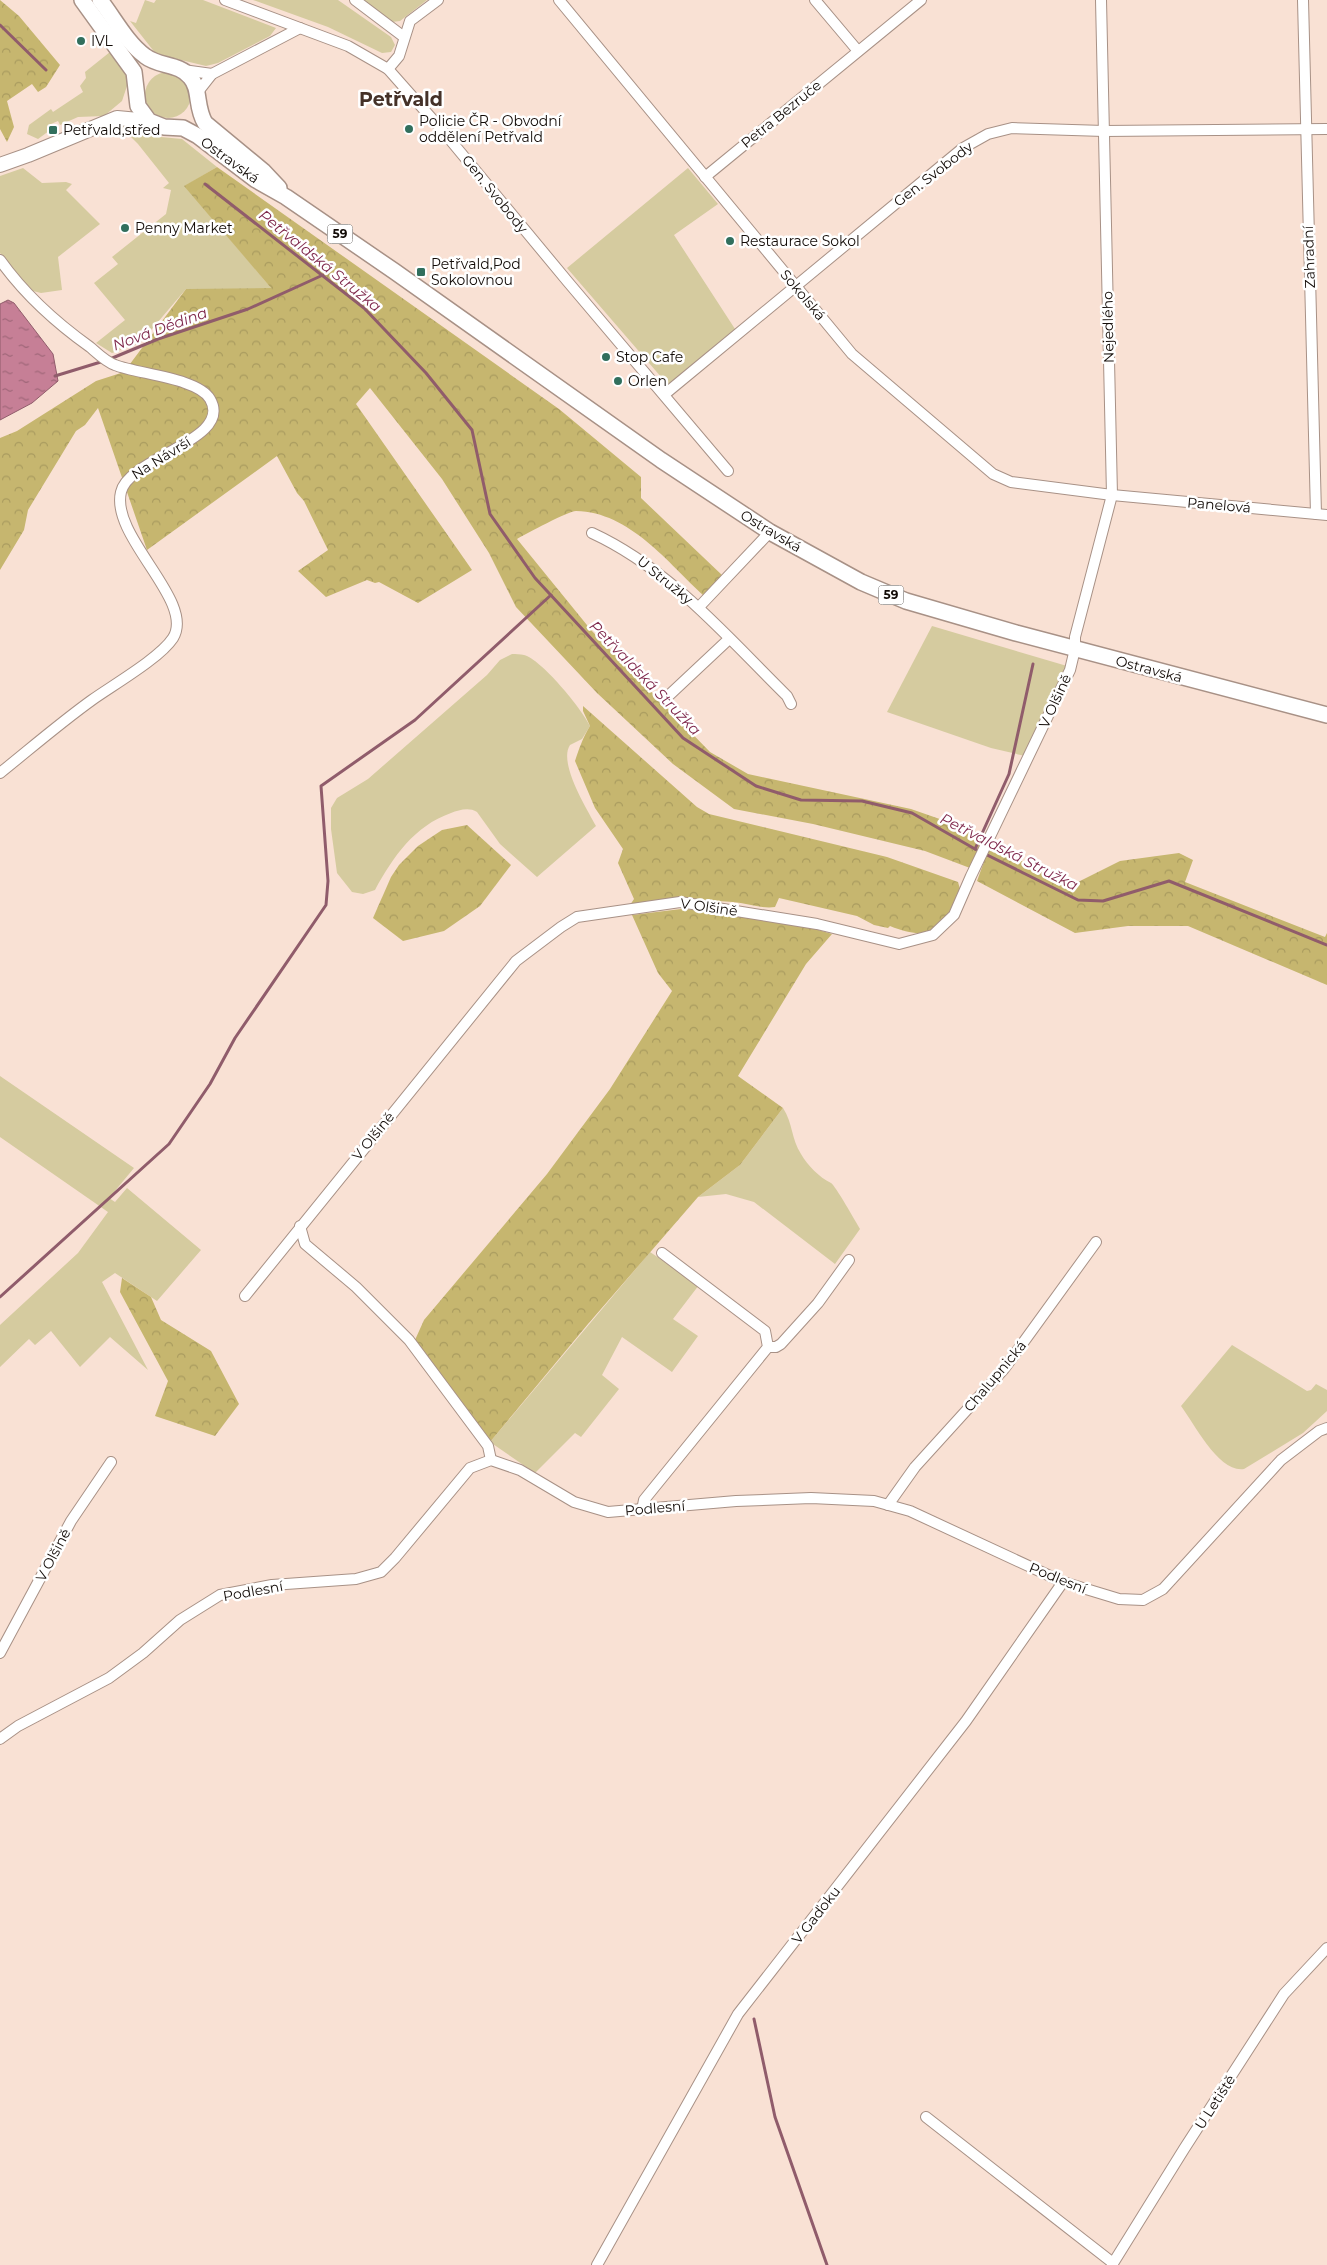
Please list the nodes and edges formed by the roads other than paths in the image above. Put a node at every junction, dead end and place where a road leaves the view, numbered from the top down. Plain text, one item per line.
1 (82, 0) edge
2 (100, 0) edge
3 (225, 0) edge
4 (355, 0) edge
5 (438, 0) edge
6 (559, 0) edge
7 (815, 0) edge
8 (921, 0) edge
9 (1101, 0) edge
10 (1304, 0) edge
11 (300, 28) junction
12 (404, 37) junction
13 (858, 51) junction
14 (165, 66) junction
15 (388, 69) junction
16 (183, 70) junction
17 (212, 74) junction
18 (137, 93) junction
19 (197, 98) junction
20 (117, 118) junction
21 (149, 121) junction
22 (173, 126) junction
23 (1306, 129) junction
24 (1327, 129) edge
25 (1104, 131) junction
26 (0, 164) edge
27 (705, 176) junction
28 (286, 197) junction
29 (0, 260) edge
30 (796, 286) junction
31 (664, 394) junction
32 (728, 471) dead end
33 (1112, 495) junction
34 (1322, 514) edge
35 (770, 532) junction
36 (592, 533) dead end
37 (699, 607) junction
38 (729, 639) junction
39 (1075, 649) junction
40 (665, 699) dead end
41 (791, 704) dead end
42 (1327, 715) edge
43 (0, 773) edge
44 (300, 1226) junction
45 (1096, 1242) dead end
46 (662, 1254) dead end
47 (849, 1260) dead end
48 (245, 1296) dead end
49 (768, 1348) junction
50 (1327, 1428) edge
51 (491, 1460) junction
52 (111, 1462) dead end
53 (888, 1505) junction
54 (642, 1510) junction
55 (1063, 1582) junction
56 (0, 1652) edge
57 (0, 1739) edge
58 (1327, 1948) edge
59 (926, 2117) dead end
60 (1112, 2264) edge
61 (597, 2265) edge

1 - 18 main road
2 - 14 main road
3 - 11 street, Gen. Svobody
4 - 12 street
5 - 12 street
6 - 27 street, Sokolská
7 - 13 street
8 - 13 street, Petra Bezruče
9 - 25 street, Nejedlého
10 - 23 street, Zahradní
11 - 15 street, Gen. Svobody
11 - 17 street
12 - 15 street
13 - 27 street, Petra Bezruče
14 - 16 main road
14 - 18 main road
15 - 31 street, Gen. Svobody
16 - 17 street
16 - 19 main road, Ostravská
17 - 19 street
18 - 20 street
18 - 21 main road
19 - 22 main road
19 - 28 main road, Ostravská
20 - 21 street
20 - 26 street
21 - 22 main road, Ostravská
22 - 28 main road, Ostravská
23 - 24 street, Gen. Svobody
23 - 25 street, Gen. Svobody
23 - 34 street, Zahradní
25 - 30 street, Gen. Svobody
25 - 33 street, Nejedlého
27 - 30 street, Sokolská
28 - 35 main road, Ostravská / 59
29 - 43 street, Na Návrší
30 - 31 street, Gen. Svobody
30 - 33 street, Sokolská
31 - 32 street, Gen. Svobody
33 - 34 street, Panelová
33 - 39 street, Nejedlého
35 - 37 street
35 - 39 main road, Ostravská / 59
36 - 37 street, U Stružky
37 - 38 street, U Stružky
38 - 40 street
38 - 41 street, U Stružky
39 - 42 main road, Ostravská / 59
39 - 44 street, V Olšině
44 - 48 street, V Olšině
44 - 51 street
45 - 53 street, Chalupnická
46 - 49 street
47 - 49 street
49 - 54 street
50 - 55 street, Podlesní
51 - 54 street, Podlesní
51 - 57 street, Podlesní
52 - 56 street, V Olšině
53 - 54 street, Podlesní
53 - 55 street, Podlesní
55 - 61 street, V Gaďoku
58 - 60 street, U Letiště
59 - 60 street, U Letiště

